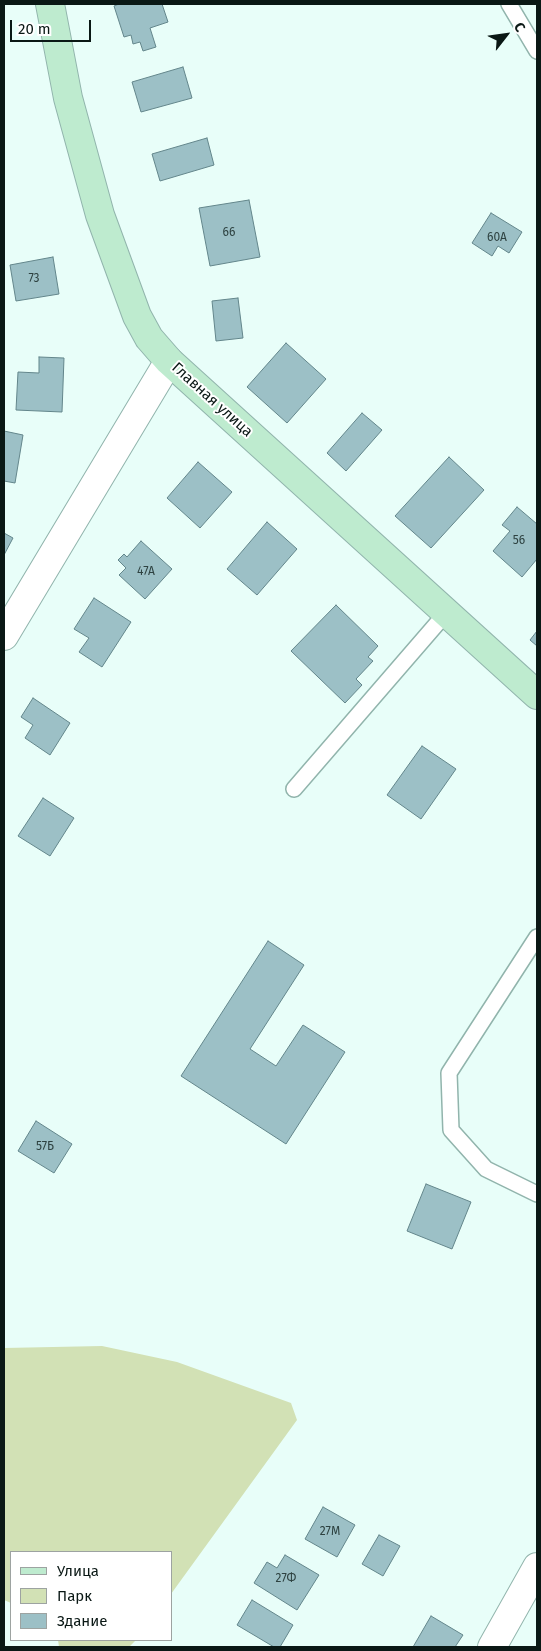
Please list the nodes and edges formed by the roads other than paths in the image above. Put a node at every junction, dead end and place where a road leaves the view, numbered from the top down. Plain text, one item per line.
1 (50, 4) edge
2 (509, 4) edge
3 (537, 51) edge
4 (169, 361) junction
5 (447, 612) junction
6 (4, 636) edge
7 (537, 695) edge
8 (294, 789) dead end
9 (537, 937) edge
10 (537, 1194) edge
11 (537, 1566) edge
12 (492, 1647) edge

1 - 4 street, Главная улица
2 - 3 lane
4 - 5 street, Главная улица
4 - 6 street
5 - 7 street, Главная улица
5 - 8 lane
9 - 10 lane
11 - 12 street

